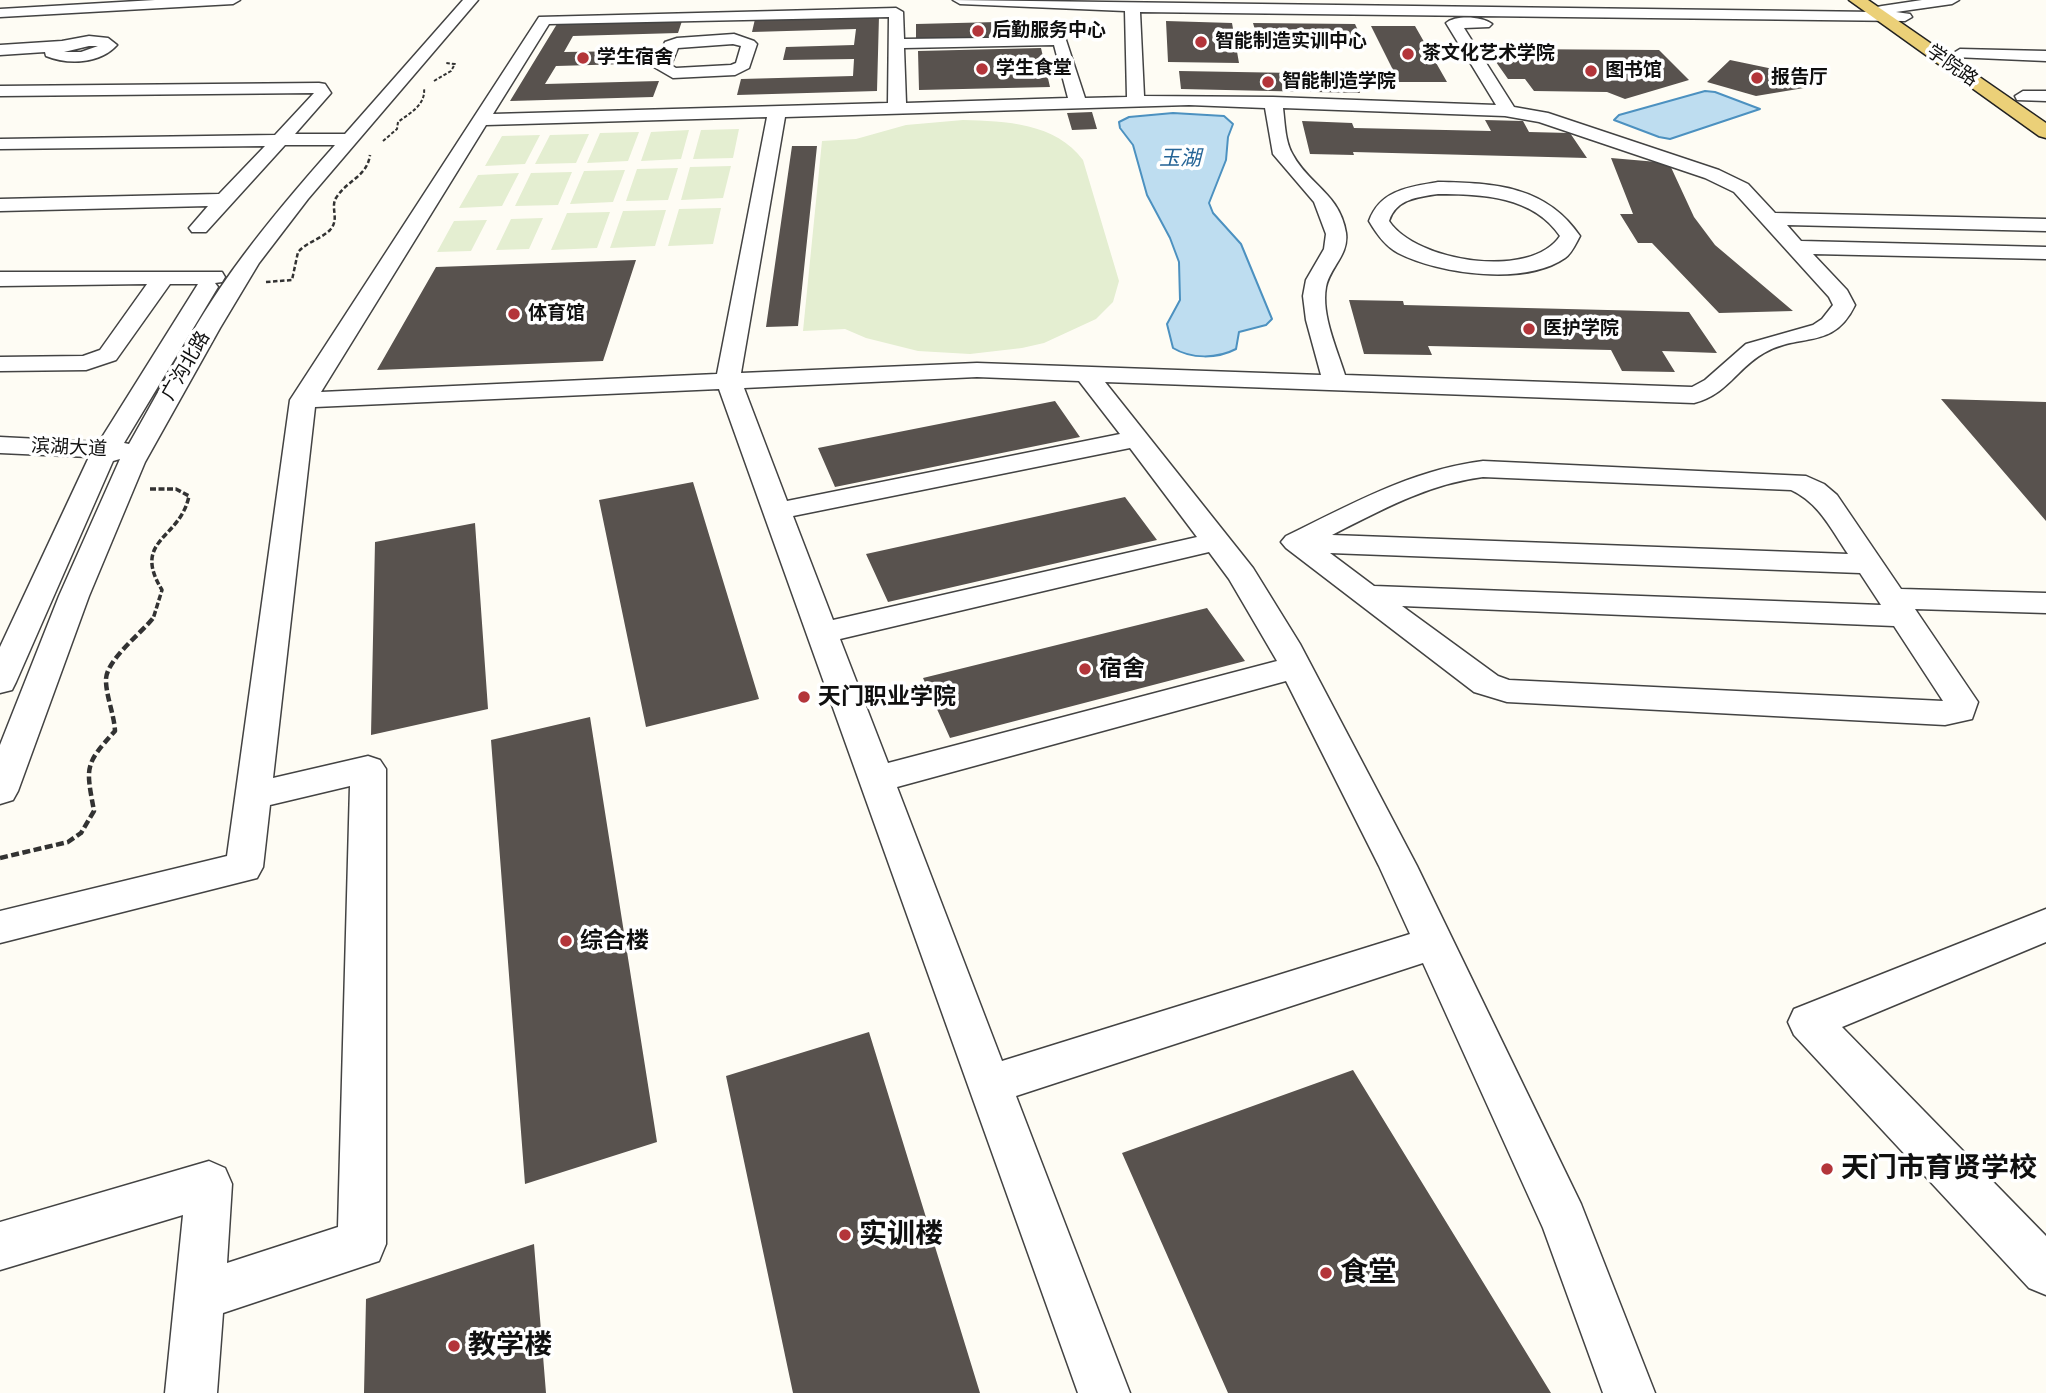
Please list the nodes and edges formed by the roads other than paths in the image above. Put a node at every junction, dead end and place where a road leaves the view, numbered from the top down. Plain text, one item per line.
1 (233, 0) edge
2 (451, 0) edge
3 (471, 0) edge
4 (960, 0) edge
5 (1097, 0) edge
6 (1781, 0) edge
7 (1857, 0) edge
8 (1952, 0) edge
9 (141, 2) edge
10 (1257, 2) edge
11 (1375, 2) edge
12 (1132, 7) junction
13 (1796, 10) junction
14 (0, 11) edge
15 (1887, 11) edge
16 (717, 16) junction
17 (1714, 28) dead end
18 (711, 40) junction
19 (896, 44) junction
20 (0, 50) edge
21 (67, 51) junction
22 (1960, 54) junction
23 (2046, 56) edge
24 (700, 72) junction
25 (0, 91) edge
26 (32, 91) junction
27 (2023, 96) junction
28 (2046, 96) edge
29 (1136, 102) junction
30 (1273, 102) junction
31 (1077, 103) junction
32 (897, 108) junction
33 (777, 111) junction
34 (1508, 111) junction
35 (2046, 112) edge
36 (687, 114) junction
37 (481, 120) junction
38 (2046, 132) edge
39 (337, 139) junction
40 (280, 140) junction
41 (0, 144) edge
42 (225, 200) junction
43 (0, 205) edge
44 (1769, 219) junction
45 (1332, 221) junction
46 (1378, 222) junction
47 (2046, 225) edge
48 (199, 228) dead end
49 (1795, 247) junction
50 (2046, 253) edge
51 (163, 278) junction
52 (0, 279) edge
53 (226, 279) junction
54 (0, 364) edge
55 (1085, 372) junction
56 (728, 380) junction
57 (1335, 382) junction
58 (303, 400) junction
59 (1136, 439) junction
60 (0, 445) edge
61 (104, 456) junction
62 (0, 457) edge
63 (135, 457) junction
64 (778, 511) junction
65 (1216, 541) junction
66 (1296, 542) junction
67 (1869, 564) junction
68 (1366, 595) junction
69 (2046, 603) edge
70 (1898, 607) junction
71 (823, 633) junction
72 (1296, 667) junction
73 (0, 682) edge
74 (877, 779) junction
75 (0, 791) edge
76 (253, 796) junction
77 (2046, 925) edge
78 (0, 927) edge
79 (1434, 943) junction
80 (990, 1085) junction
81 (0, 1246) edge
82 (2046, 1271) edge
83 (200, 1296) junction
84 (191, 1393) edge
85 (1104, 1393) edge
86 (1629, 1393) edge

1 - 9 street
2 - 39 street, 广沟北路
3 - 39 street, 广沟北路
4 - 12 street
5 - 10 street
6 - 13 street
7 - 15 main road, 学院路
8 - 15 street
9 - 14 street
9 - 21 street
10 - 11 street
11 - 13 street
12 - 15 street
12 - 29 street
13 - 15 street
15 - 22 main road, 学院路
15 - 38 main road, 学院路
16 - 18 street
16 - 19 street
16 - 37 street
17 - 34 street
18 - 24 street
18 - 24 street
19 - 31 street
19 - 32 street
20 - 21 street
21 - 26 street
22 - 23 street
22 - 27 main road, 学院路
24 - 36 street
25 - 26 street
26 - 40 street
27 - 28 street
27 - 35 main road, 学院路
29 - 30 street
29 - 31 street
30 - 34 street
30 - 45 street
31 - 32 street
32 - 33 street
33 - 36 street
33 - 56 street
34 - 44 street
36 - 37 street
37 - 58 street
39 - 40 street
39 - 53 street, 广沟北路
40 - 41 street
40 - 42 street
42 - 43 street
42 - 48 street
44 - 47 street
44 - 49 street
45 - 46 street
45 - 57 street
46 - 46 street
49 - 50 street
49 - 57 street
51 - 52 street
51 - 53 street
51 - 54 street
53 - 61 street, 广沟北路
53 - 63 street, 广沟北路
55 - 56 street
55 - 57 street
55 - 59 street
56 - 58 street
56 - 64 street
58 - 76 street
59 - 64 street
59 - 65 street
60 - 61 street, 滨湖大道
61 - 62 street, 滨湖大道
61 - 63 street, 滨湖大道
61 - 73 street, 广沟北路
63 - 75 street, 广沟北路
64 - 71 street
65 - 71 street
65 - 72 street
66 - 67 street
66 - 67 street
66 - 68 street
67 - 70 street
68 - 70 street
68 - 70 street
69 - 70 street
71 - 74 street
72 - 74 street
72 - 79 street
74 - 80 street
76 - 78 street
76 - 83 street
77 - 82 street
79 - 80 street
79 - 86 street
80 - 85 street
81 - 83 street
83 - 84 street

